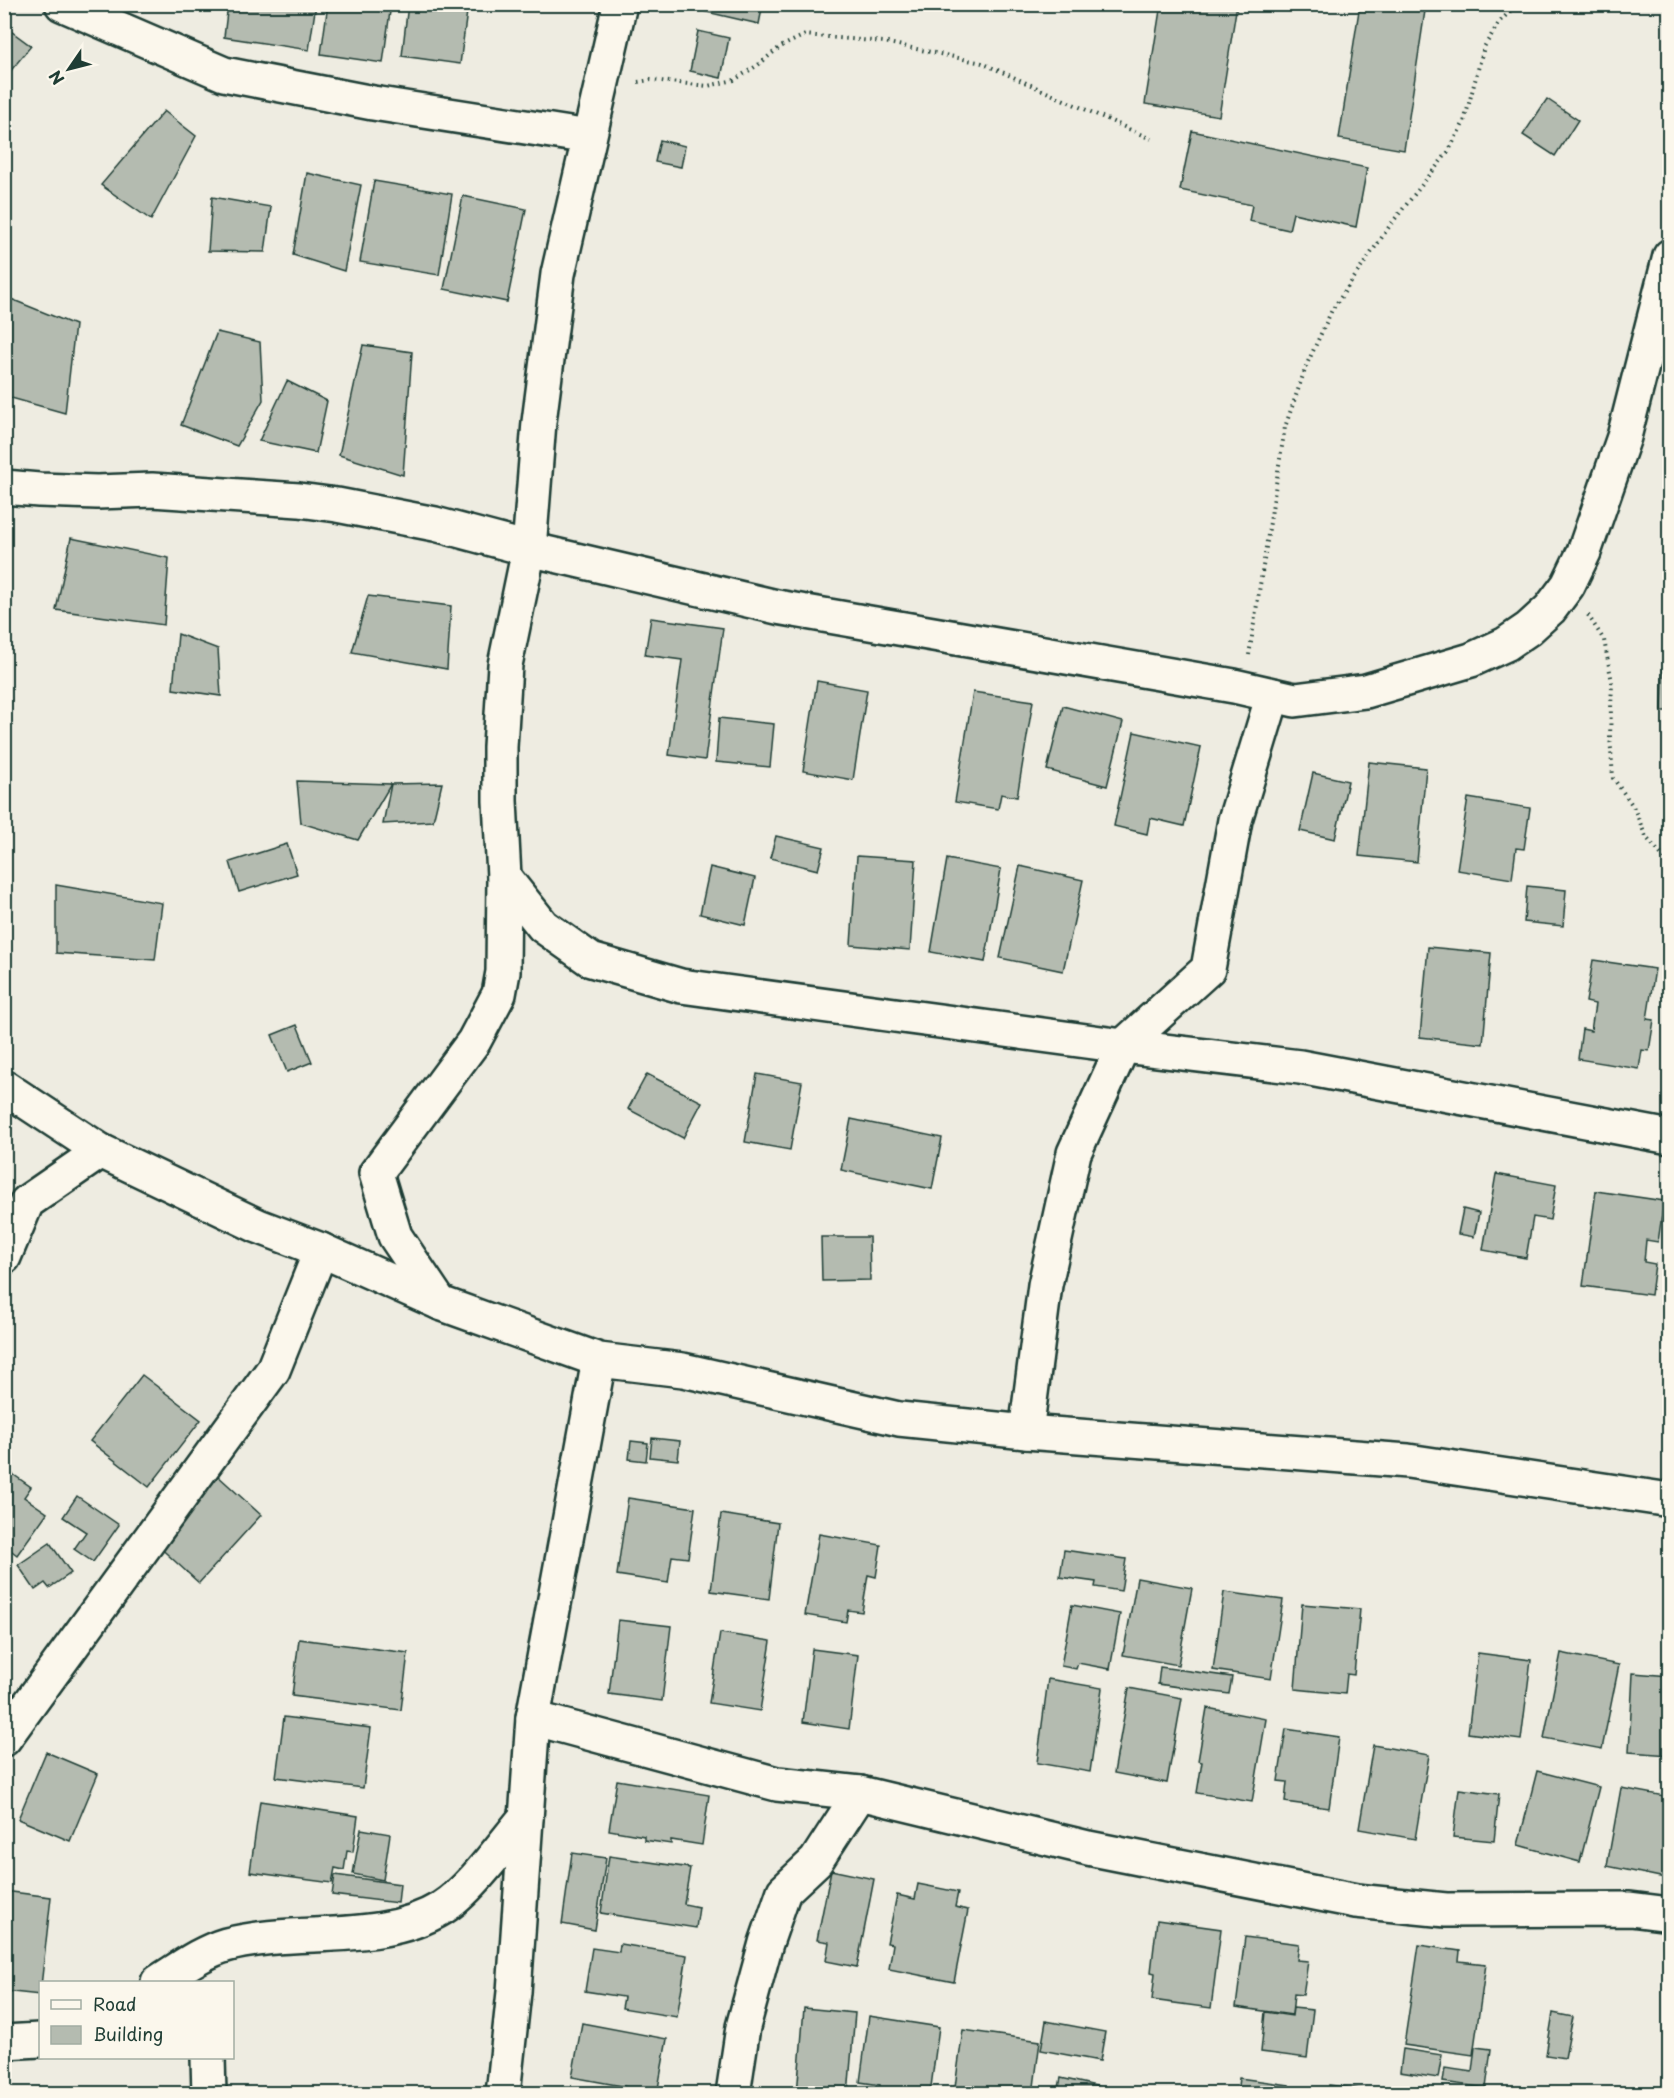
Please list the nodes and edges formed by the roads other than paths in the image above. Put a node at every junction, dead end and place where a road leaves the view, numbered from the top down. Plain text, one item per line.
1 (62, 4) edge
2 (620, 4) edge
3 (589, 137) junction
4 (1670, 256) edge
5 (4, 487) edge
6 (529, 549) junction
7 (1258, 692) junction
8 (504, 877) junction
9 (1123, 1046) junction
10 (4, 1087) edge
11 (1670, 1137) edge
12 (101, 1151) junction
13 (321, 1250) junction
14 (4, 1257) edge
15 (440, 1303) junction
16 (599, 1360) junction
17 (1026, 1432) junction
18 (1670, 1500) edge
19 (533, 1718) junction
20 (4, 1739) edge
21 (860, 1793) junction
22 (526, 1817) junction
23 (1670, 1914) edge
24 (195, 1971) edge
25 (164, 1981) edge
26 (39, 2040) edge
27 (4, 2042) edge
28 (208, 2059) edge
29 (209, 2094) edge
30 (503, 2094) edge
31 (733, 2094) edge

1 - 3 street
2 - 3 street
3 - 6 street
4 - 7 street
5 - 6 street
6 - 7 street
6 - 8 street
7 - 9 street
8 - 9 street
8 - 15 street
9 - 11 street
9 - 17 street
10 - 12 street
12 - 13 street
12 - 14 street
13 - 15 street
13 - 20 street
15 - 16 street
16 - 17 street
16 - 19 street
17 - 18 street
19 - 21 street
19 - 22 street
21 - 23 street
21 - 31 street
22 - 24 street
22 - 30 street
24 - 25 street
26 - 27 street
28 - 29 street

